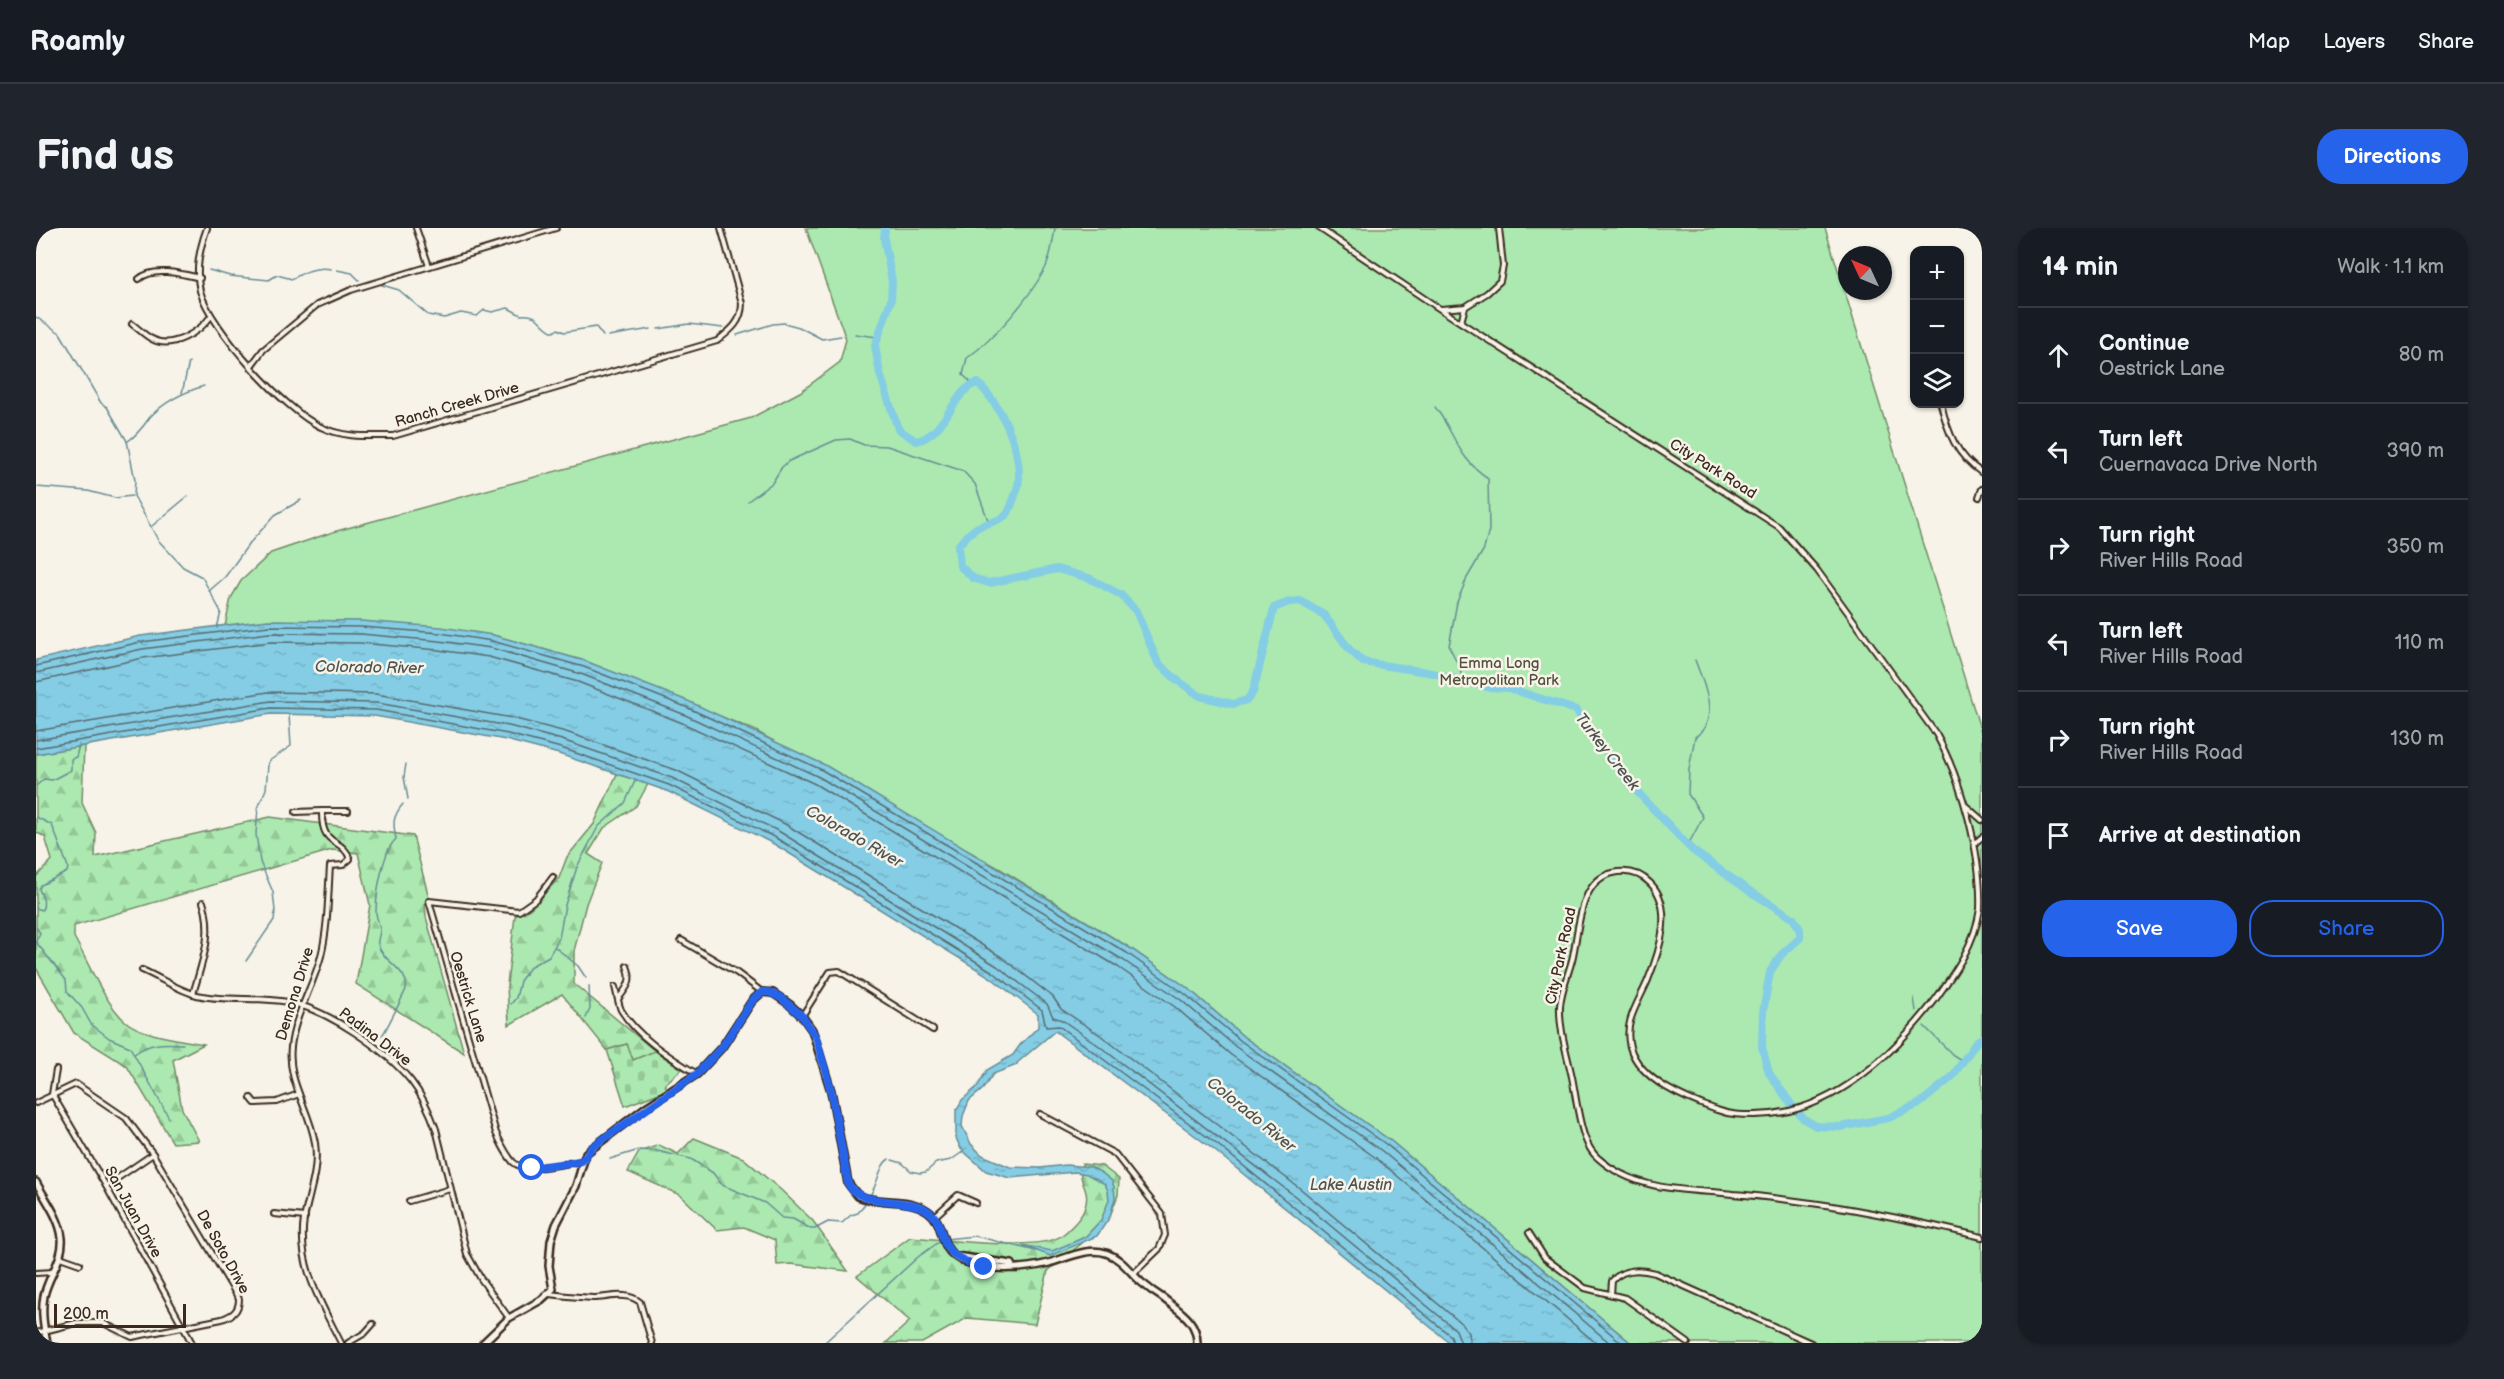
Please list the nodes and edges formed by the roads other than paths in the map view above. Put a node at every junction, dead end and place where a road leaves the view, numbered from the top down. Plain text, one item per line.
1 (207, 228) edge
2 (416, 228) edge
3 (556, 228) edge
4 (721, 228) edge
5 (1319, 228) edge
6 (1499, 228) edge
7 (429, 266) junction
8 (200, 278) junction
9 (139, 279) dead end
10 (1465, 307) junction
11 (1440, 309) junction
12 (211, 315) junction
13 (1461, 323) junction
14 (132, 324) dead end
15 (251, 366) junction
16 (1942, 408) edge
17 (1982, 473) edge
18 (1982, 489) edge
19 (1979, 497) dead end
20 (1966, 805) junction
21 (348, 811) dead end
22 (296, 812) dead end
23 (322, 812) junction
24 (1982, 820) edge
25 (1982, 837) edge
26 (1975, 843) junction
27 (553, 877) dead end
28 (203, 902) dead end
29 (681, 940) dead end
30 (627, 966) dead end
31 (142, 970) dead end
32 (615, 987) dead end
33 (762, 992) junction
34 (193, 994) junction
35 (618, 999) junction
36 (303, 1006) junction
37 (802, 1016) junction
38 (933, 1030) dead end
39 (56, 1070) dead end
40 (697, 1074) junction
41 (52, 1094) junction
42 (299, 1094) junction
43 (251, 1098) dead end
44 (36, 1103) edge
45 (1040, 1114) dead end
46 (153, 1154) junction
47 (582, 1161) junction
48 (36, 1182) edge
49 (106, 1186) junction
50 (450, 1189) junction
51 (409, 1201) dead end
52 (976, 1203) dead end
53 (274, 1214) dead end
54 (305, 1217) junction
55 (934, 1217) junction
56 (1529, 1233) dead end
57 (1982, 1237) edge
58 (60, 1257) junction
59 (80, 1264) dead end
60 (53, 1272) junction
61 (36, 1273) edge
62 (1133, 1274) junction
63 (549, 1294) junction
64 (1611, 1294) junction
65 (508, 1318) junction
66 (373, 1324) dead end
67 (182, 1326) junction
68 (45, 1331) junction
69 (36, 1333) edge
70 (47, 1343) edge
71 (192, 1343) edge
72 (341, 1343) edge
73 (348, 1343) edge
74 (483, 1343) edge
75 (652, 1343) edge
76 (1197, 1343) edge
77 (1688, 1343) edge
78 (1811, 1343) edge

1 - 8 street, Ranch Creek Drive
2 - 7 street
3 - 7 street
4 - 15 street, Ranch Creek Drive
5 - 11 street, City Park Road
6 - 10 street
7 - 15 street
8 - 9 street
8 - 12 street, Ranch Creek Drive
10 - 11 street
10 - 13 street
11 - 13 street, City Park Road
12 - 14 street
12 - 15 street, Ranch Creek Drive
13 - 20 street, City Park Road
16 - 17 street
18 - 19 street
20 - 24 street
20 - 26 street, City Park Road
21 - 23 street
22 - 23 street
23 - 36 street, Demona Drive
25 - 26 street
26 - 57 street, City Park Road
27 - 47 street, Oestrick Lane
28 - 34 street
29 - 33 street
30 - 35 street
31 - 34 street, Padina Drive
32 - 35 street
33 - 37 street
33 - 40 street
34 - 36 street, Padina Drive
35 - 40 street
36 - 42 street, Demona Drive
36 - 50 street, Padina Drive
37 - 38 street
37 - 55 street
39 - 41 street
40 - 47 street
41 - 44 street, De Soto Drive
41 - 46 street, De Soto Drive
41 - 49 street, San Juan Drive
42 - 43 street
42 - 54 street, Demona Drive
45 - 62 street
46 - 49 street
46 - 67 street, De Soto Drive
47 - 63 street
48 - 58 street
49 - 67 street, San Juan Drive
50 - 51 street
50 - 65 street, Padina Drive
52 - 55 street
53 - 54 street
54 - 72 street, Demona Drive
55 - 62 street
56 - 64 street
58 - 59 street
58 - 60 street
60 - 61 street
60 - 68 street
62 - 76 street
63 - 65 street
63 - 75 street
64 - 77 street
64 - 78 street
65 - 74 street
66 - 73 street
67 - 68 street, De Soto Drive
67 - 71 street, San Juan Drive
68 - 69 street, De Soto Drive
68 - 70 street

